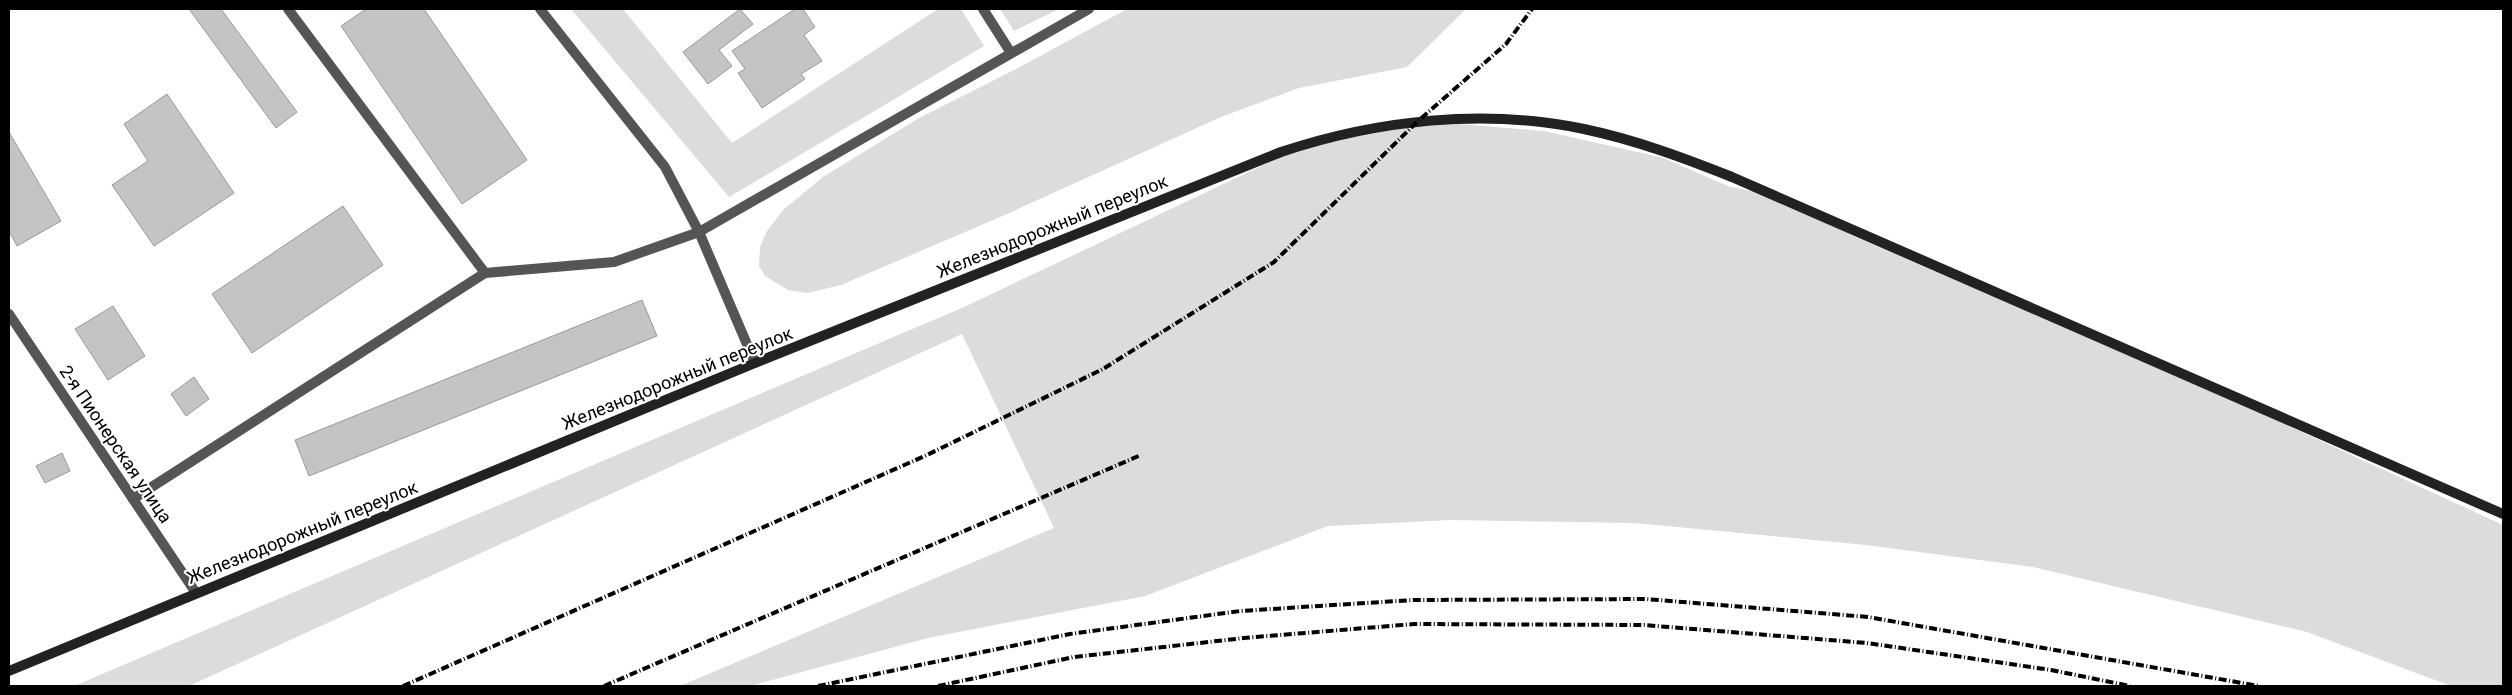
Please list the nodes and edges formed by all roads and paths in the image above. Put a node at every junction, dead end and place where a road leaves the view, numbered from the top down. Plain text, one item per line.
1 (288, 9) edge
2 (540, 9) edge
3 (983, 9) edge
4 (1090, 9) edge
5 (1011, 53) junction
6 (699, 232) junction
7 (485, 273) junction
8 (9, 314) edge
9 (755, 363) junction
10 (133, 499) junction
11 (2503, 514) edge
12 (196, 593) junction
13 (9, 671) edge

1 - 7 street
2 - 6 street
3 - 5 street
4 - 5 street
5 - 6 street
6 - 7 street
6 - 9 street
7 - 10 street
8 - 10 street, 2-я Пионерская улица
9 - 11 street, Железнодорожный переулок
9 - 12 street, Железнодорожный переулок
10 - 12 street, 2-я Пионерская улица
12 - 13 street, Железнодорожный переулок

